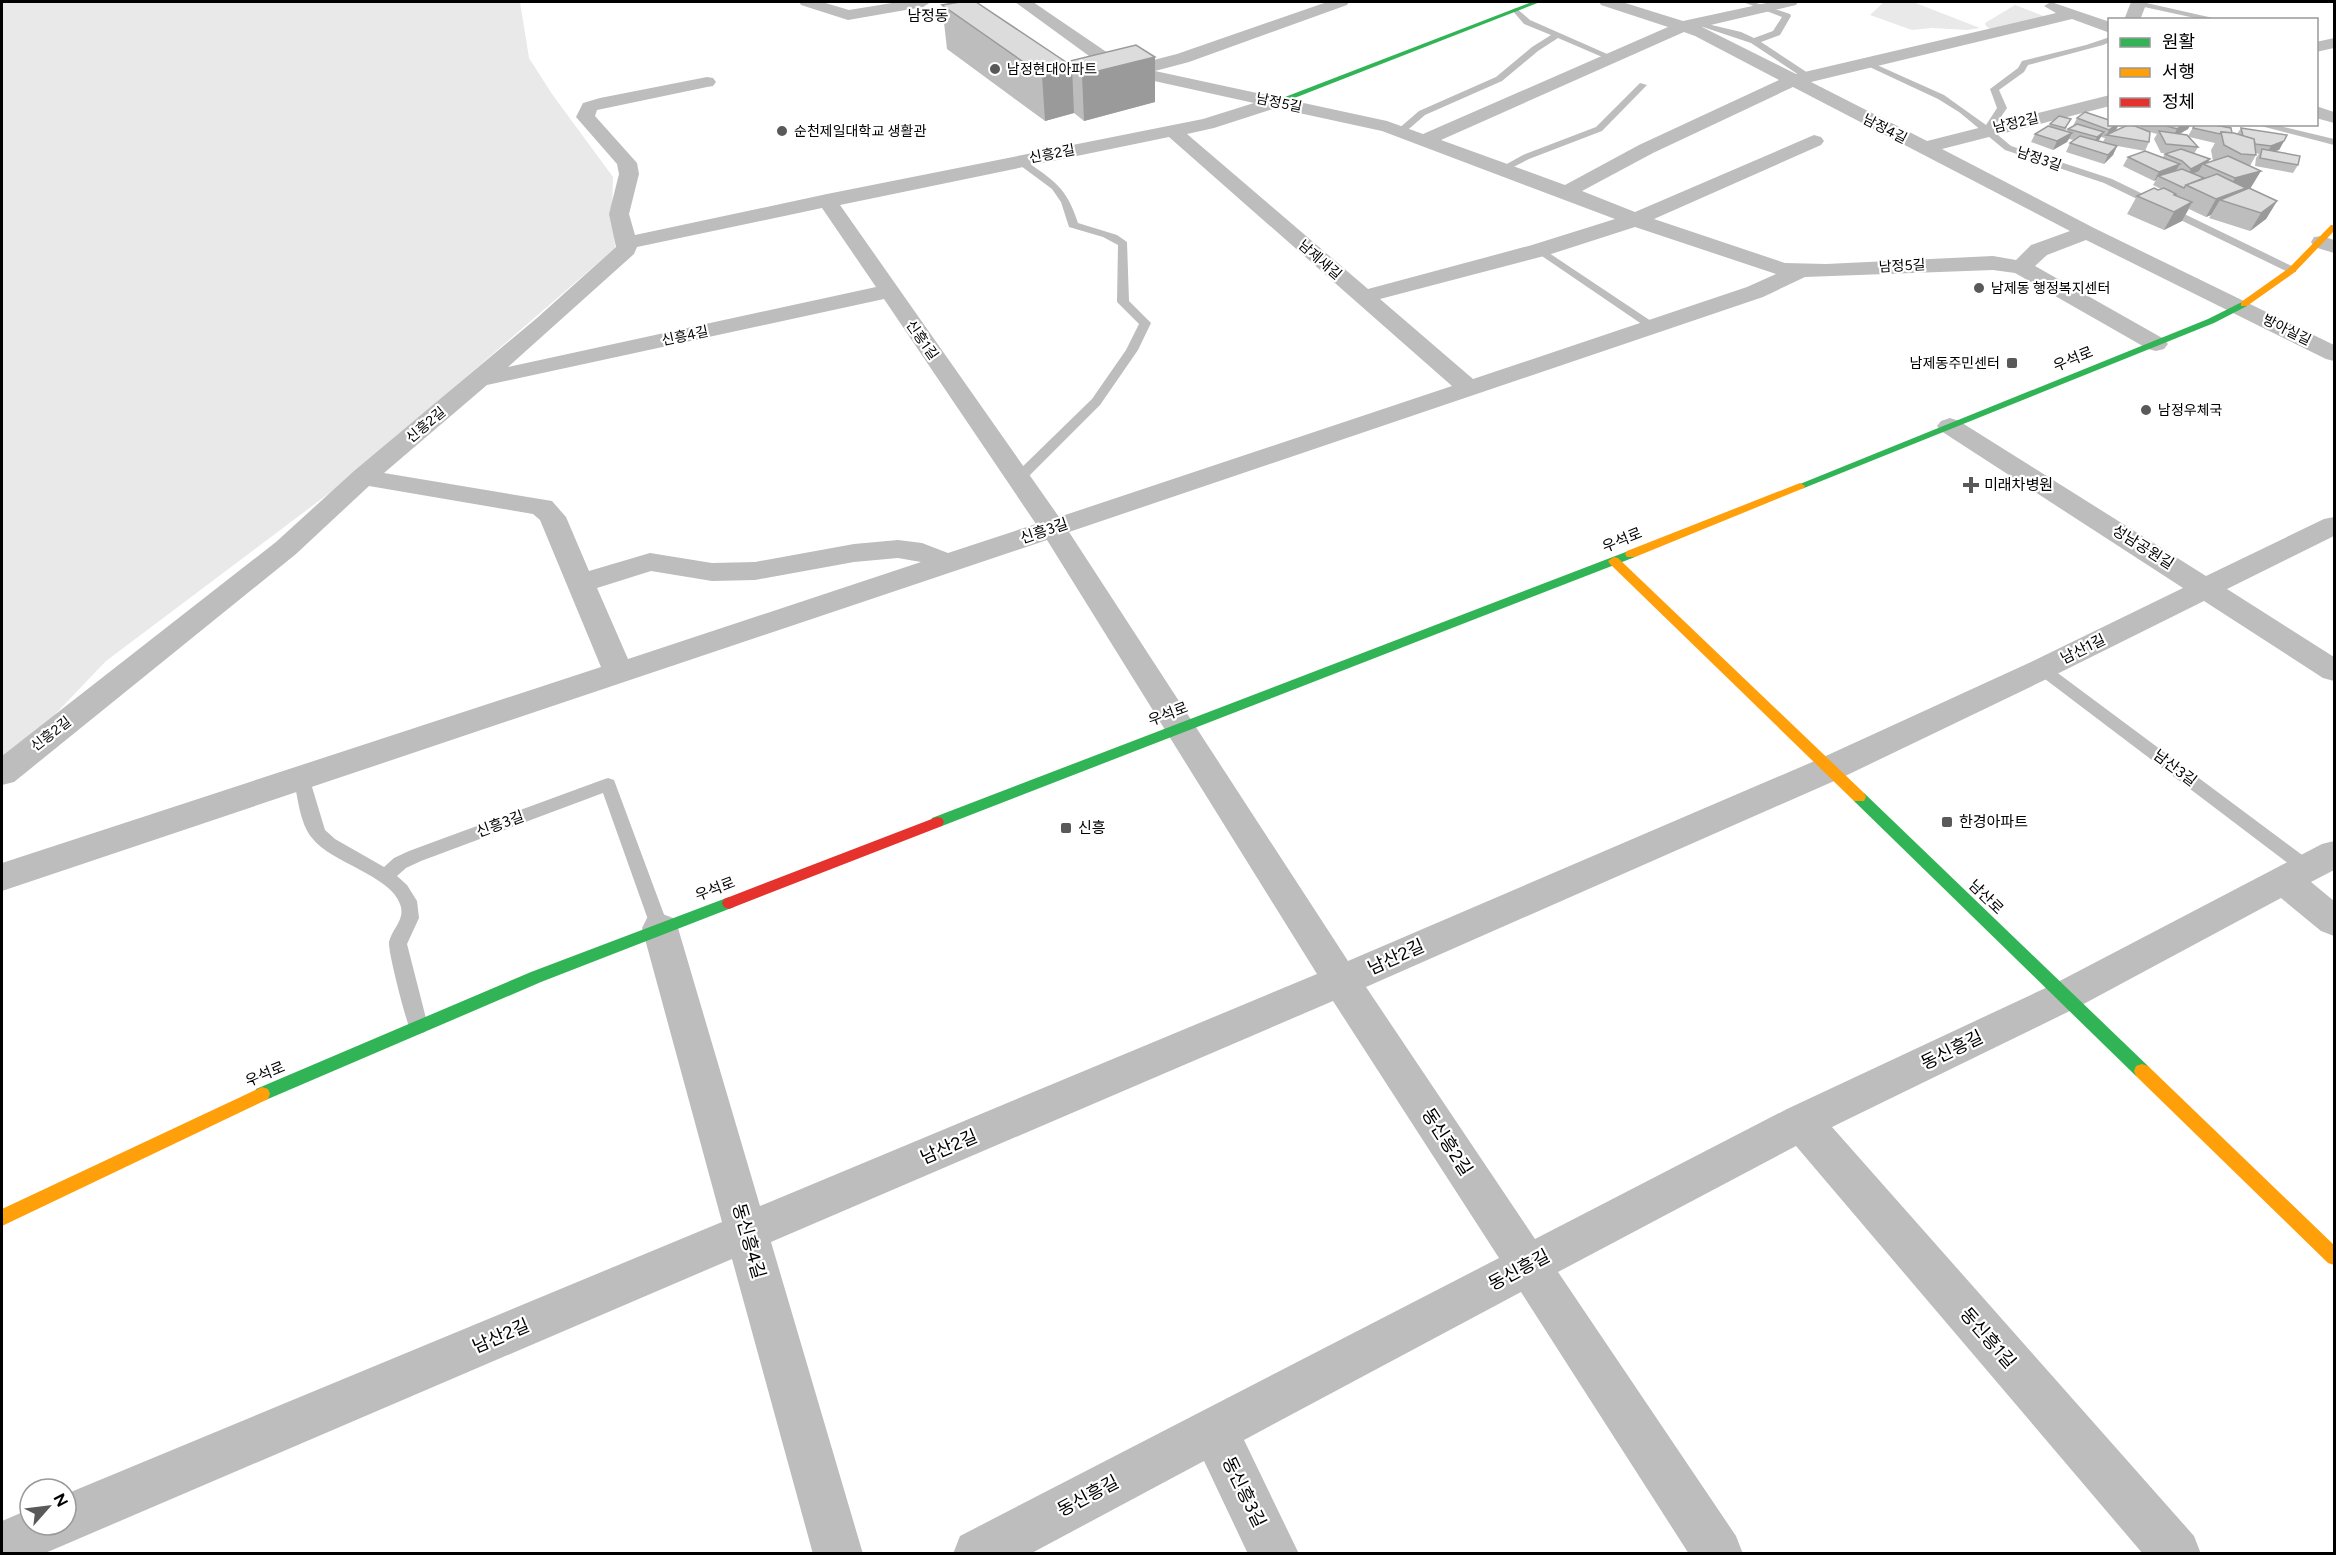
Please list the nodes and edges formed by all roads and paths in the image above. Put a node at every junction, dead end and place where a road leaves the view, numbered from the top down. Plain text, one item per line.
1 (807, 2) edge
2 (923, 2) edge
3 (1023, 2) edge
4 (1341, 2) edge
5 (1537, 2) edge
6 (1607, 2) edge
7 (1790, 2) edge
8 (2042, 2) edge
9 (2139, 2) edge
10 (1754, 5) edge
11 (1516, 10) junction
12 (2073, 14) junction
13 (2133, 18) edge
14 (2209, 18) edge
15 (1689, 24) junction
16 (2108, 28) edge
17 (1557, 35) junction
18 (2108, 39) edge
19 (1754, 41) junction
20 (1610, 57) junction
21 (1865, 63) junction
22 (1133, 71) junction
23 (1799, 79) junction
24 (707, 82) dead end
25 (1643, 85) dead end
26 (2108, 100) edge
27 (1276, 102) junction
28 (2318, 112) edge
29 (1239, 116) junction
30 (2334, 118) edge
31 (2266, 126) edge
32 (1173, 131) junction
33 (1988, 131) junction
34 (1400, 132) junction
35 (1423, 141) junction
36 (1814, 141) dead end
37 (2334, 142) edge
38 (1923, 148) junction
39 (1199, 155) junction
40 (1020, 161) junction
41 (1501, 170) junction
42 (1566, 192) junction
43 (827, 200) junction
44 (1635, 220) junction
45 (2087, 232) junction
46 (2330, 239) edge
47 (627, 243) junction
48 (1540, 250) junction
49 (2021, 267) junction
50 (2292, 270) junction
51 (1799, 271) junction
52 (888, 291) junction
53 (1363, 297) junction
54 (2240, 307) junction
55 (1653, 327) junction
56 (2156, 344) junction
57 (2334, 354) edge
58 (481, 378) junction
59 (1469, 388) junction
60 (1950, 426) junction
61 (363, 477) junction
62 (1018, 479) junction
63 (2334, 525) edge
64 (1053, 528) junction
65 (1614, 561) junction
66 (948, 564) junction
67 (582, 583) junction
68 (2208, 588) junction
69 (2042, 669) junction
70 (2334, 671) edge
71 (619, 673) junction
72 (1180, 727) junction
73 (1829, 769) junction
74 (2, 773) edge
75 (301, 777) junction
76 (2309, 867) edge
77 (2, 877) edge
78 (385, 877) junction
79 (2334, 921) edge
80 (660, 928) junction
81 (1341, 981) junction
82 (2065, 996) junction
83 (418, 1026) junction
84 (1801, 1122) junction
85 (2, 1218) edge
86 (747, 1232) junction
87 (2334, 1257) edge
88 (1528, 1265) junction
89 (1214, 1430) junction
90 (78, 1514) edge
91 (23, 1537) edge
92 (2, 1546) edge
93 (838, 1554) edge
94 (978, 1554) edge
95 (1274, 1554) edge
96 (1718, 1554) edge
97 (2175, 1554) edge

1 - 2 street
3 - 22 street, 남정5길
4 - 22 street
5 - 11 main road
6 - 15 street, 남정4길
7 - 10 street
8 - 12 street
9 - 13 street
9 - 14 lane
10 - 15 street
10 - 19 lane
11 - 17 lane
11 - 27 main road
12 - 16 street
12 - 21 street
15 - 19 lane
15 - 20 street
15 - 23 street, 남정4길
17 - 20 lane
17 - 34 lane
18 - 33 lane, 남정2길
19 - 23 lane
20 - 35 street
21 - 23 street
21 - 33 lane, 남정3길
22 - 27 street, 남정5길
23 - 38 street, 남정4길
23 - 42 street
24 - 47 street
25 - 41 lane
26 - 33 street, 남정2길
27 - 29 street, 신흥2길
27 - 34 street, 남정5길
28 - 30 street
29 - 32 street, 신흥2길
29 - 39 street
31 - 37 lane
32 - 39 street, 남제새길
32 - 40 street, 신흥2길
33 - 38 street
33 - 50 lane, 남정3길
34 - 35 street, 남정5길
35 - 41 street, 남정5길
36 - 44 street
38 - 45 street, 남정4길
39 - 53 street, 남제새길
40 - 43 street, 신흥2길
40 - 62 lane
41 - 42 street, 남정5길
42 - 44 street, 남정5길
43 - 47 street, 신흥2길
43 - 52 street, 신흥1길
44 - 48 street
44 - 51 street, 남정5길
45 - 49 street
45 - 54 street, 남정4길
46 - 50 main road, 우석로
47 - 58 street, 신흥2길
48 - 53 street
48 - 55 lane
49 - 51 street, 남정5길
49 - 56 street, 남정5길
50 - 54 main road, 우석로
51 - 55 street
52 - 58 street, 신흥4길
52 - 62 street, 신흥1길
53 - 59 street, 남제새길
54 - 56 main road, 우석로
54 - 57 street, 방아실길
55 - 59 street
56 - 60 main road, 우석로
58 - 61 street, 신흥2길
59 - 64 street, 신흥3길
60 - 65 main road, 우석로
60 - 68 street, 성남공원길
61 - 67 street
61 - 74 street, 신흥2길
62 - 64 street, 신흥1길
63 - 68 street, 남산1길
64 - 66 street, 신흥3길
64 - 72 street, 신흥1길
65 - 72 main road, 우석로
65 - 73 main road, 남산로
66 - 67 street
66 - 71 street, 신흥3길
67 - 71 street
68 - 69 street, 남산1길
68 - 70 street, 성남공원길
69 - 73 street, 남산1길
69 - 76 lane, 남산3길
71 - 75 street, 신흥3길
72 - 80 main road, 우석로
72 - 81 street, 동신흥2길
73 - 81 street, 남산2길
73 - 82 main road, 남산로
75 - 77 street, 신흥3길
75 - 78 lane
76 - 79 street
76 - 82 street
78 - 80 lane, 신흥3길
78 - 83 lane
80 - 83 main road, 우석로
80 - 86 street, 동신흥4길
81 - 86 street, 남산2길
81 - 88 street, 동신흥2길
82 - 84 street, 동신흥길
82 - 87 main road, 남산로
83 - 85 main road, 우석로
84 - 88 street, 동신흥길
84 - 97 street, 동신흥1길
86 - 90 street, 남산2길
86 - 93 street, 동신흥4길
88 - 89 street, 동신흥길
88 - 96 street, 동신흥2길
89 - 94 street, 동신흥길
89 - 95 street, 동신흥3길
91 - 92 street

